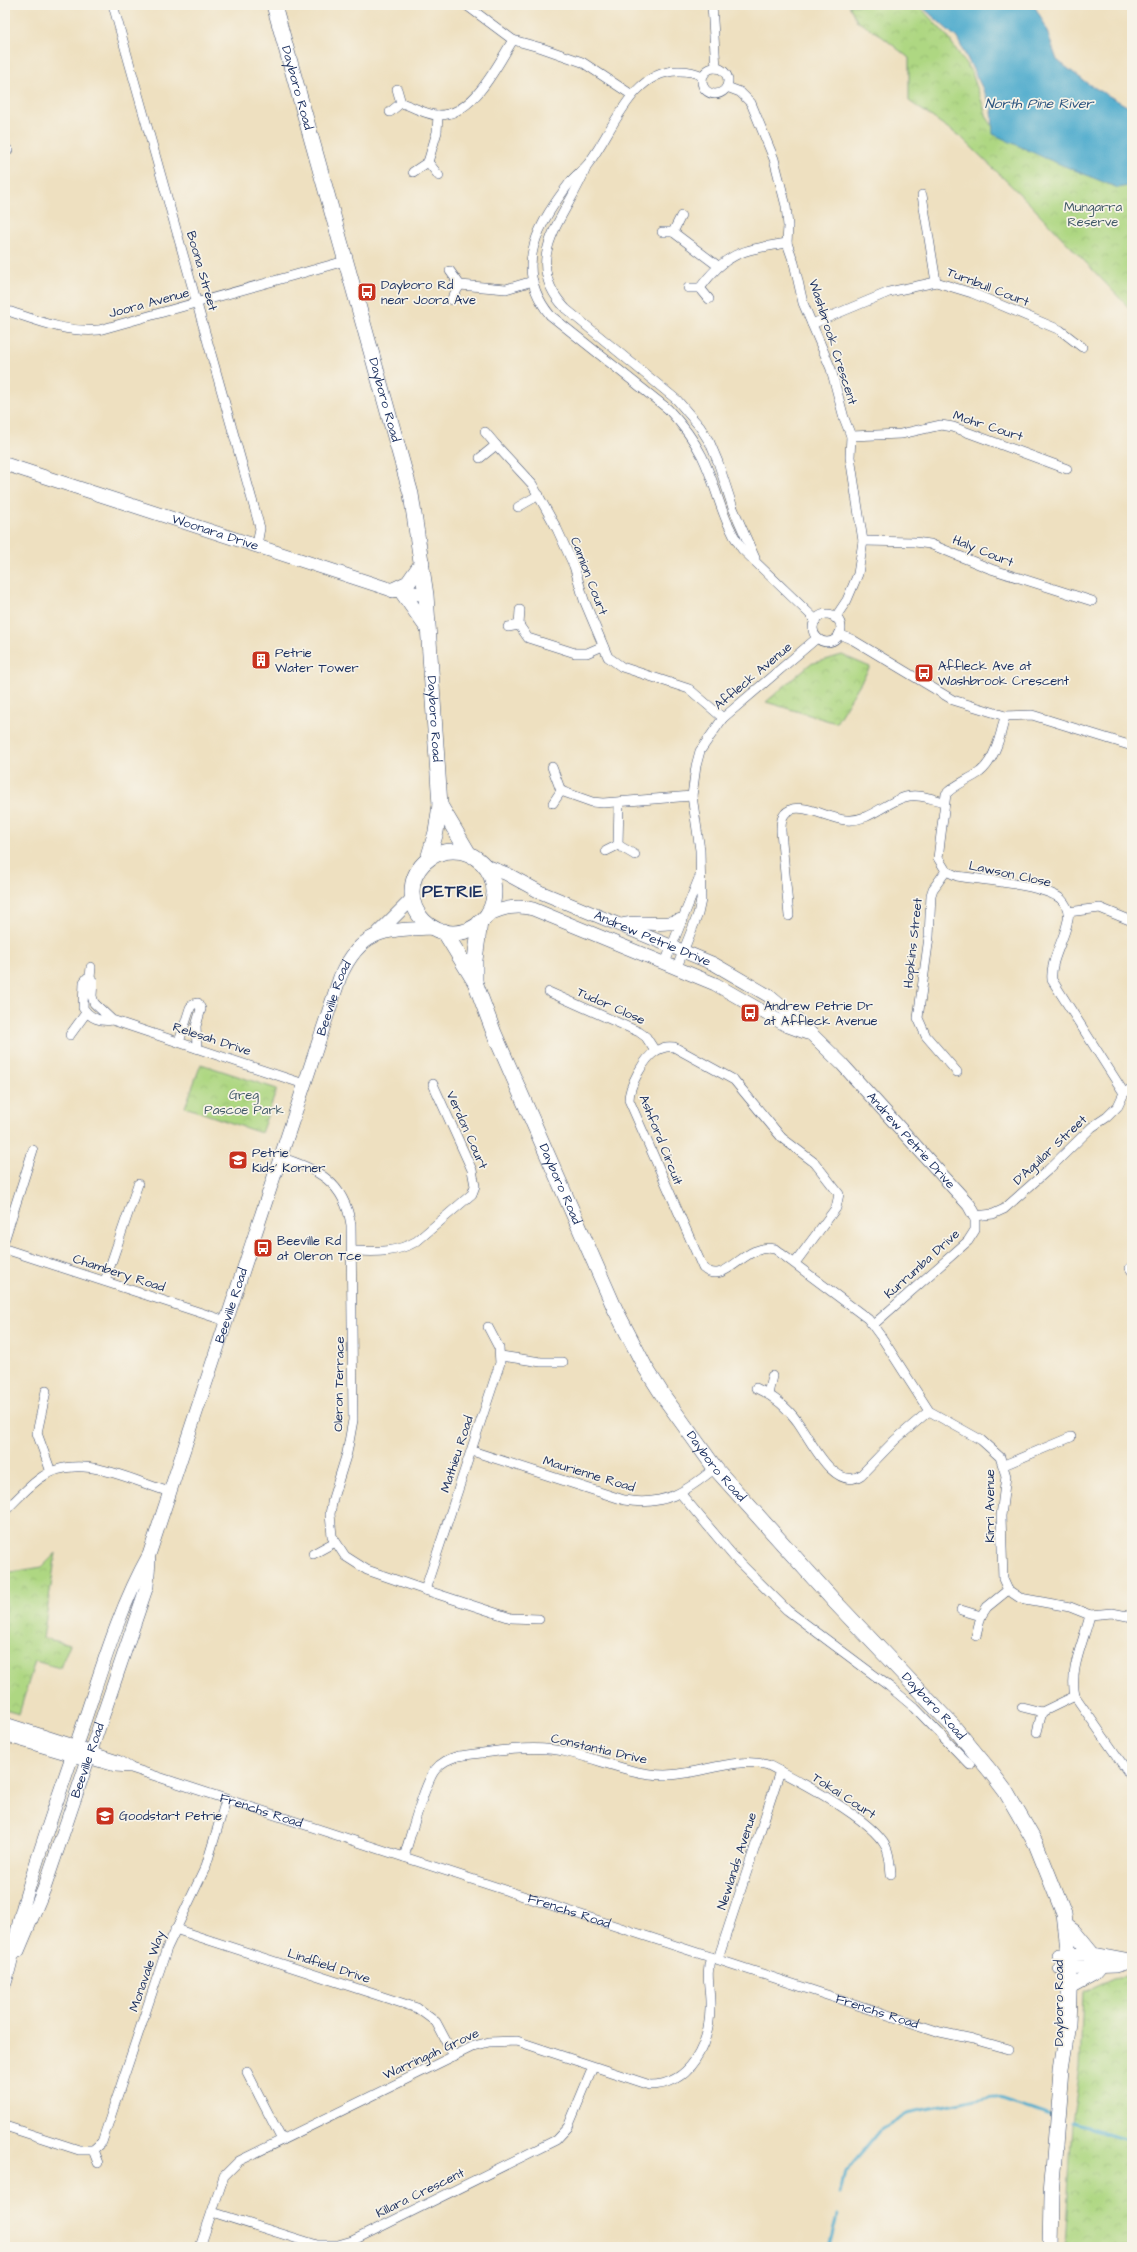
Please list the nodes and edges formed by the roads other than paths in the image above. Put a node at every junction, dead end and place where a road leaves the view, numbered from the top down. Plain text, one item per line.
1 (113, 5) edge
2 (274, 5) edge
3 (466, 5) edge
4 (712, 5) edge
5 (513, 40) junction
6 (716, 68) junction
7 (702, 76) junction
8 (727, 87) junction
9 (397, 89) dead end
10 (632, 95) junction
11 (401, 103) junction
12 (390, 112) dead end
13 (438, 115) junction
14 (428, 162) junction
15 (588, 164) junction
16 (413, 172) dead end
17 (438, 176) dead end
18 (922, 194) dead end
19 (681, 216) dead end
20 (662, 232) dead end
21 (673, 232) junction
22 (786, 243) junction
23 (345, 261) junction
24 (718, 266) junction
25 (450, 271) dead end
26 (533, 281) junction
27 (936, 282) junction
28 (460, 285) junction
29 (688, 288) dead end
30 (700, 288) junction
31 (709, 299) dead end
32 (451, 300) dead end
33 (197, 303) junction
34 (5, 310) edge
35 (812, 324) junction
36 (1082, 347) dead end
37 (485, 432) dead end
38 (851, 436) junction
39 (496, 445) junction
40 (480, 458) dead end
41 (5, 464) edge
42 (1067, 469) dead end
43 (539, 495) junction
44 (518, 508) dead end
45 (863, 541) junction
46 (257, 546) junction
47 (757, 561) junction
48 (422, 563) junction
49 (397, 591) junction
50 (426, 595) junction
51 (1092, 601) dead end
52 (520, 610) dead end
53 (835, 618) junction
54 (816, 620) junction
55 (519, 625) junction
56 (508, 627) dead end
57 (429, 629) junction
58 (839, 634) junction
59 (817, 638) junction
60 (603, 646) junction
61 (1005, 716) junction
62 (723, 718) junction
63 (1132, 746) edge
64 (552, 768) dead end
65 (561, 791) junction
66 (692, 796) junction
67 (944, 802) junction
68 (553, 803) dead end
69 (619, 803) junction
70 (440, 805) junction
71 (618, 845) junction
72 (606, 851) dead end
73 (469, 854) junction
74 (635, 855) dead end
75 (428, 859) junction
76 (484, 865) junction
77 (946, 871) junction
78 (699, 877) junction
79 (413, 898) junction
80 (1068, 912) junction
81 (789, 916) dead end
82 (483, 919) junction
83 (681, 920) junction
84 (1132, 921) edge
85 (622, 925) junction
86 (439, 930) junction
87 (378, 933) junction
88 (678, 949) junction
89 (671, 965) junction
90 (91, 967) dead end
91 (90, 978) junction
92 (475, 982) junction
93 (549, 992) dead end
94 (86, 1013) junction
95 (112, 1020) junction
96 (809, 1033) junction
97 (70, 1035) dead end
98 (179, 1042) junction
99 (197, 1048) junction
100 (655, 1051) junction
101 (957, 1072) dead end
102 (304, 1084) junction
103 (433, 1084) dead end
104 (1128, 1091) edge
105 (33, 1150) dead end
106 (280, 1157) junction
107 (138, 1184) dead end
108 (975, 1216) junction
109 (5, 1238) edge
110 (5, 1249) edge
111 (352, 1251) junction
112 (795, 1263) junction
113 (105, 1282) junction
114 (226, 1321) junction
115 (873, 1324) junction
116 (488, 1327) dead end
117 (501, 1356) junction
118 (563, 1362) dead end
119 (772, 1376) dead end
120 (756, 1388) dead end
121 (46, 1391) dead end
122 (768, 1394) junction
123 (929, 1411) junction
124 (1071, 1437) dead end
125 (472, 1451) junction
126 (1004, 1465) junction
127 (715, 1468) junction
128 (51, 1472) junction
129 (170, 1492) junction
130 (680, 1493) junction
131 (5, 1511) edge
132 (335, 1542) junction
133 (313, 1554) dead end
134 (149, 1555) junction
135 (425, 1590) junction
136 (1008, 1590) junction
137 (961, 1610) dead end
138 (1090, 1615) junction
139 (981, 1616) junction
140 (1132, 1616) edge
141 (539, 1619) dead end
142 (976, 1636) dead end
143 (1076, 1696) junction
144 (1022, 1707) dead end
145 (1042, 1712) junction
146 (5, 1724) edge
147 (1037, 1732) dead end
148 (5, 1735) edge
149 (74, 1751) junction
150 (89, 1755) junction
151 (970, 1765) dead end
152 (780, 1771) junction
153 (1132, 1778) edge
154 (226, 1800) junction
155 (404, 1857) junction
156 (891, 1874) dead end
157 (1053, 1889) junction
158 (1066, 1926) junction
159 (175, 1928) junction
160 (715, 1958) junction
161 (1096, 1960) junction
162 (1131, 1961) edge
163 (12, 1962) junction
164 (1064, 1962) junction
165 (5, 1983) edge
166 (1070, 1987) junction
167 (1008, 2049) dead end
168 (454, 2056) junction
169 (593, 2068) junction
170 (1061, 2069) junction
171 (247, 2072) dead end
172 (5, 2126) edge
173 (282, 2140) junction
174 (93, 2150) junction
175 (98, 2163) dead end
176 (212, 2212) junction
177 (200, 2247) edge
178 (1050, 2247) edge

1 - 33 street, Boona Street
2 - 23 main road, Dayboro Road
3 - 5 street
4 - 6 street
5 - 10 street
5 - 13 street
6 - 7 street
6 - 8 street
7 - 8 street
7 - 10 street
8 - 22 street, Washbrook Crescent
9 - 11 street
10 - 15 street
11 - 12 street
11 - 13 street
13 - 14 street
14 - 16 street
14 - 17 street
15 - 26 street
15 - 47 street
18 - 27 street
19 - 21 street
20 - 21 street
21 - 24 street
22 - 24 street
22 - 35 street, Washbrook Crescent
23 - 33 street, Joora Avenue
23 - 48 main road, Dayboro Road
24 - 30 street
25 - 28 street
26 - 28 street
26 - 47 street
27 - 35 street, Turnbull Court
27 - 36 street, Turnbull Court
28 - 32 street
29 - 30 street
30 - 31 street
33 - 34 street, Joora Avenue
33 - 46 street, Boona Street
35 - 38 street, Washbrook Crescent
37 - 39 street, Camion Court
38 - 42 street, Mohr Court
38 - 45 street, Washbrook Crescent
39 - 40 street
39 - 43 street, Camion Court
41 - 46 main road, Woonara Drive
43 - 44 street
43 - 60 street, Camion Court
45 - 51 street, Haly Court
45 - 53 street, Washbrook Crescent
46 - 49 main road, Woonara Drive
47 - 54 street
48 - 49 main road
48 - 50 main road, Dayboro Road
49 - 50 main road, Woonara Drive
49 - 57 main road
50 - 57 main road, Dayboro Road
52 - 55 street
53 - 54 street
53 - 58 street
54 - 59 street
55 - 56 street
55 - 60 street
57 - 70 main road, Dayboro Road
58 - 59 street
58 - 61 street
59 - 62 street, Affleck Avenue
60 - 62 street, Camion Court
61 - 63 street
61 - 67 street
62 - 66 street, Affleck Avenue
64 - 65 street
65 - 68 street
65 - 69 street
66 - 69 street
66 - 78 street, Affleck Avenue
67 - 77 street
67 - 81 street
69 - 71 street
70 - 73 main road, Dayboro Road
70 - 75 main road, Dayboro Road
71 - 72 street
71 - 74 street
73 - 75 main road
73 - 76 main road
75 - 79 main road
76 - 82 main road
76 - 85 main road, Andrew Petrie Drive
77 - 80 street, Lawson Close
77 - 101 street, Hopkins Street
78 - 83 street, Affleck Avenue
78 - 88 street, Affleck Avenue
79 - 86 main road
79 - 87 main road, Beeville Road
80 - 84 street
80 - 104 street
82 - 86 main road
82 - 89 main road, Andrew Petrie Drive
82 - 92 main road, Dayboro Road
83 - 85 main road
83 - 88 street, Affleck Avenue
85 - 88 main road, Andrew Petrie Drive
86 - 87 main road, Beeville Road
86 - 92 main road, Dayboro Road
87 - 102 main road, Beeville Road
88 - 89 street, Affleck Avenue
88 - 96 main road, Andrew Petrie Drive
89 - 96 main road, Andrew Petrie Drive
90 - 91 street
91 - 94 street
91 - 95 street, Relesah Drive
92 - 127 main road, Dayboro Road
93 - 100 street, Tudor Close
94 - 95 street, Relesah Drive
94 - 97 street
95 - 98 street, Relesah Drive
96 - 108 main road, Andrew Petrie Drive
98 - 99 street, Relesah Drive
98 - 99 street
99 - 102 street, Relesah Drive
100 - 112 street
100 - 112 street, Ashford Circuit
102 - 106 main road, Beeville Road
103 - 111 street, Verdon Court
104 - 108 street, D'Aguilar Street
105 - 109 street
106 - 111 street, Oleron Terrace
106 - 114 main road, Beeville Road
107 - 113 street
108 - 115 street, Kurrumba Drive
110 - 113 street, Chambery Road
111 - 132 street, Oleron Terrace
112 - 115 street, Ashford Circuit
113 - 114 street, Chambery Road
114 - 129 main road, Beeville Road
115 - 123 street, Kirri Avenue
116 - 117 street
117 - 118 street
117 - 125 street, Mathieu Road
119 - 122 street
120 - 122 street
121 - 128 street
122 - 123 street
123 - 126 street, Kirri Avenue
124 - 126 street
125 - 130 street, Maurienne Road
125 - 135 street, Mathieu Road
126 - 136 street, Kirri Avenue
127 - 130 street, Maurienne Road
127 - 157 main road, Dayboro Road
128 - 129 street
128 - 131 street
129 - 134 main road, Beeville Road
130 - 151 street, Dayboro Road
132 - 133 street
132 - 135 street, Oleron Terrace
134 - 149 main road, Beeville Road
134 - 150 main road, Beeville Road
135 - 141 street, Oleron Terrace
136 - 138 street
136 - 139 street
137 - 139 street
138 - 140 street
138 - 143 street
139 - 142 street
143 - 145 street
143 - 153 street
144 - 145 street
145 - 147 street
146 - 149 main road, Frenchs Road
148 - 149 main road, Frenchs Road
149 - 150 main road, Frenchs Road
149 - 163 main road, Beeville Road
150 - 154 street, Frenchs Road
150 - 163 main road, Beeville Road
152 - 155 street, Constantia Drive
152 - 156 street, Tokai Court
152 - 160 street, Newlands Avenue
154 - 155 street, Frenchs Road
154 - 159 street, Monavale Way
155 - 160 street, Frenchs Road
157 - 158 main road, Dayboro Road
157 - 164 main road, Dayboro Road
158 - 161 main road
158 - 164 main road, Dayboro Road
159 - 168 street, Lindfield Drive
159 - 174 street, Monavale Way
160 - 167 street, Frenchs Road
160 - 169 street, Warringah Grove
161 - 162 main road
161 - 164 main road
161 - 166 main road
163 - 165 main road, Beeville Road
164 - 166 main road, Dayboro Road
164 - 170 main road, Dayboro Road
166 - 170 main road, Dayboro Road
168 - 169 street, Warringah Grove
168 - 173 street, Warringah Grove
169 - 176 street, Killara Crescent
170 - 178 main road, Dayboro Road
171 - 173 street
172 - 174 street
173 - 176 street, Warringah Grove
174 - 175 street
176 - 177 street, Warringah Grove

